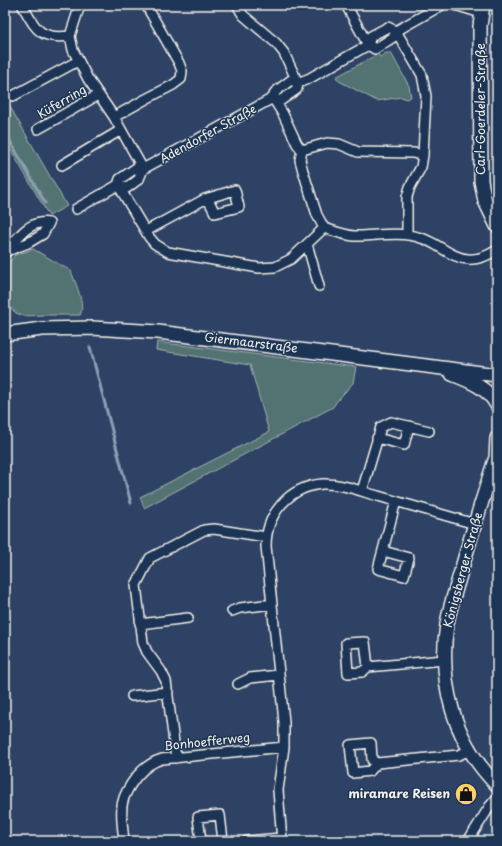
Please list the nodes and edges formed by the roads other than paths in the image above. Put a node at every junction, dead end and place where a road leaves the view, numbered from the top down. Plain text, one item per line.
1 (22, 5) edge
2 (80, 5) edge
3 (146, 5) edge
4 (237, 5) edge
5 (346, 5) edge
6 (455, 5) edge
7 (437, 6) edge
8 (482, 9) edge
9 (396, 31) junction
10 (70, 36) junction
11 (368, 45) junction
12 (78, 60) junction
13 (298, 83) junction
14 (98, 95) junction
15 (13, 96) dead end
16 (273, 98) junction
17 (114, 117) junction
18 (38, 129) dead end
19 (121, 130) junction
20 (302, 150) junction
21 (423, 155) junction
22 (62, 165) dead end
23 (143, 170) junction
24 (118, 185) junction
25 (205, 199) dead end
26 (76, 209) dead end
27 (497, 226) edge
28 (324, 228) junction
29 (146, 231) junction
30 (407, 235) junction
31 (307, 244) junction
32 (497, 250) edge
33 (319, 286) dead end
34 (5, 334) edge
35 (431, 367) junction
36 (497, 375) edge
37 (497, 405) edge
38 (409, 426) junction
39 (429, 431) dead end
40 (377, 438) junction
41 (497, 438) edge
42 (496, 457) edge
43 (362, 492) junction
44 (396, 501) junction
45 (475, 524) junction
46 (266, 537) junction
47 (383, 551) dead end
48 (272, 604) junction
49 (232, 611) dead end
50 (188, 618) dead end
51 (140, 624) junction
52 (444, 660) junction
53 (368, 667) dead end
54 (279, 675) junction
55 (238, 684) dead end
56 (168, 692) junction
57 (132, 696) dead end
58 (284, 746) junction
59 (470, 750) junction
60 (176, 758) junction
61 (377, 763) dead end
62 (497, 785) edge
63 (497, 798) edge
64 (282, 840) edge
65 (124, 841) edge
66 (201, 841) edge
67 (223, 841) edge
68 (247, 841) edge
69 (468, 841) edge

1 - 10 street
2 - 10 street
3 - 17 street
4 - 13 street
5 - 11 street
6 - 8 street
7 - 9 street, Adendorfer Straße
8 - 27 street, Carl-Goerdeler-Straße
9 - 11 street, Adendorfer Straße
9 - 21 street
10 - 12 street, Küferring
11 - 13 street, Adendorfer Straße
12 - 14 street, Küferring
12 - 15 street
13 - 16 street, Adendorfer Straße
14 - 17 street, Küferring
14 - 18 street, Küferring
16 - 20 street
16 - 23 street, Adendorfer Straße
17 - 19 street, Küferring
19 - 22 street
19 - 23 street, Küferring
20 - 21 street
20 - 28 street
21 - 30 street
23 - 24 street, Adendorfer Straße
24 - 26 street, Adendorfer Straße
24 - 29 street
25 - 29 street
28 - 30 street
28 - 31 street
29 - 31 street
30 - 32 street
31 - 33 street
34 - 35 street, Giermaarstraße
35 - 36 street, Giermaarstraße
35 - 37 street
38 - 39 street
38 - 40 street
38 - 40 street
40 - 43 street
41 - 42 street, Königsberger Straße
42 - 45 street, Königsberger Straße
43 - 44 street
43 - 46 street
44 - 45 street
44 - 47 street
45 - 52 street, Königsberger Straße
46 - 48 street
46 - 51 street
48 - 49 street
48 - 54 street
50 - 51 street
51 - 56 street
52 - 53 street
52 - 59 street, Königsberger Straße
54 - 55 street
54 - 58 street
56 - 57 street
56 - 60 street
58 - 60 street, Bonhoefferweg
58 - 64 street
59 - 61 street
59 - 62 street, Königsberger Straße
60 - 65 street, Bonhoefferweg
63 - 69 street
64 - 68 street
66 - 67 street

